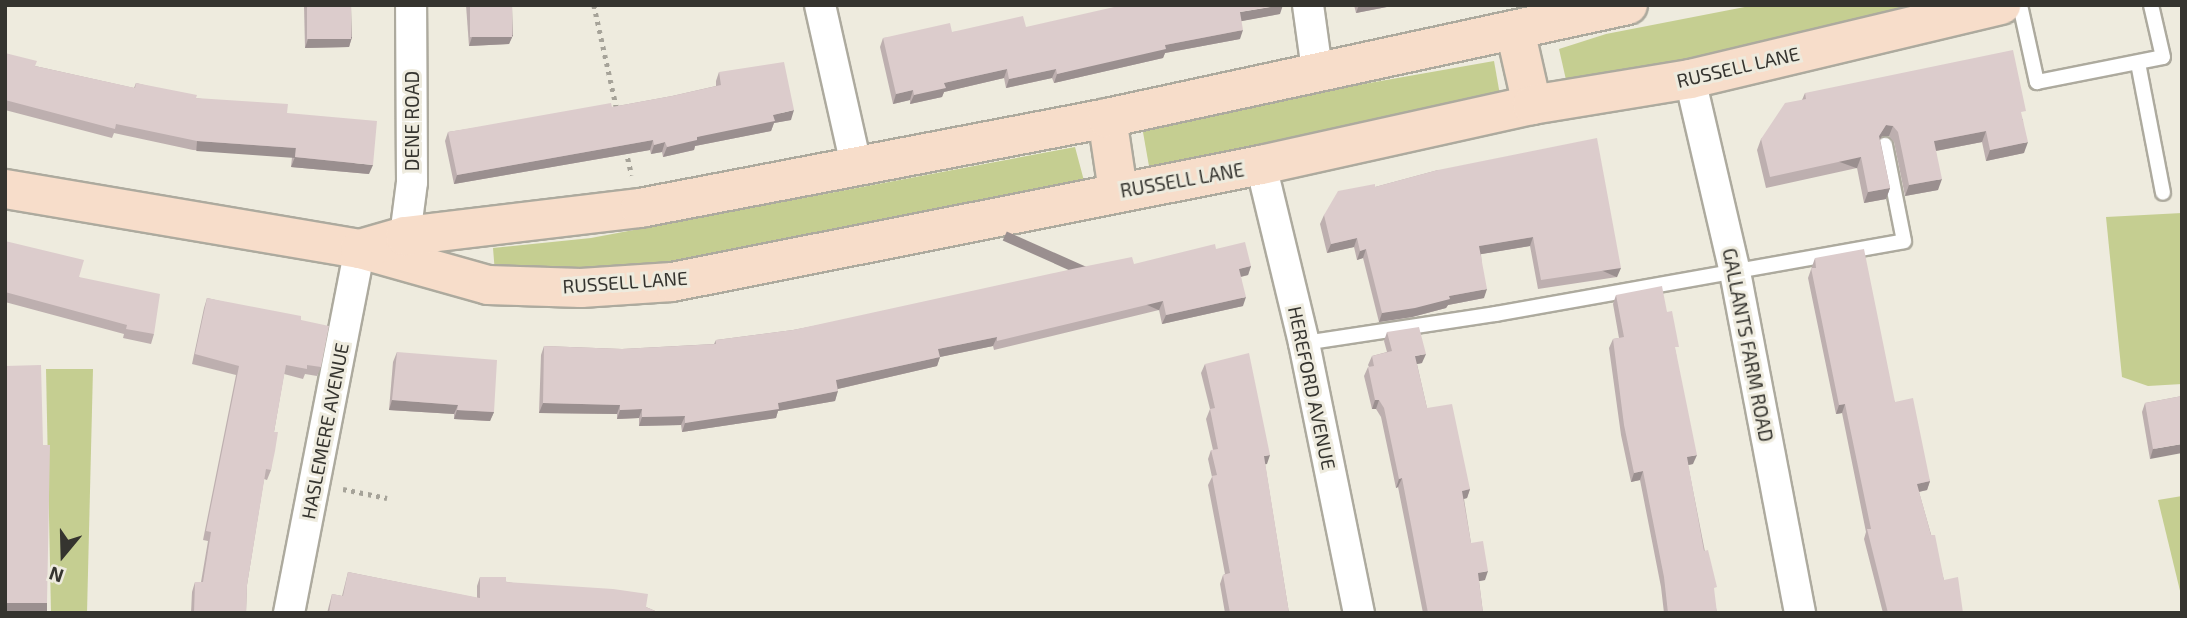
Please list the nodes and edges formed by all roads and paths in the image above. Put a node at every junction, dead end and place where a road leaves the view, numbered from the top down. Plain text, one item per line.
1 (411, 5) edge
2 (594, 5) edge
3 (820, 5) edge
4 (1308, 5) edge
5 (1628, 5) edge
6 (2001, 5) edge
7 (2020, 5) edge
8 (2151, 5) edge
9 (1515, 30) junction
10 (2138, 63) junction
11 (1317, 70) junction
12 (1690, 79) junction
13 (1532, 105) junction
14 (618, 114) edge
15 (1107, 118) junction
16 (624, 141) edge
17 (1885, 145) edge
18 (856, 165) junction
19 (1261, 165) junction
20 (5, 190) edge
21 (1118, 191) junction
22 (2163, 193) dead end
23 (640, 208) junction
24 (405, 236) junction
25 (360, 249) junction
26 (1735, 272) junction
27 (1304, 343) junction
28 (315, 483) junction
29 (387, 498) dead end
30 (289, 613) edge
31 (1359, 613) edge
32 (1800, 613) edge

1 - 24 street, DENE ROAD
2 - 14 path
3 - 18 street
4 - 11 street
5 - 9 main road, RUSSELL LANE
6 - 12 main road, RUSSELL LANE
7 - 10 lane
8 - 10 lane
9 - 11 main road, RUSSELL LANE
9 - 13 main road
10 - 22 lane
11 - 15 main road, RUSSELL LANE
12 - 13 main road, RUSSELL LANE
12 - 26 street, GALLANTS FARM ROAD
13 - 19 main road, RUSSELL LANE
15 - 18 main road, RUSSELL LANE
15 - 21 main road
16 - 23 path
17 - 26 lane
18 - 23 main road, RUSSELL LANE
19 - 21 main road, RUSSELL LANE
19 - 27 street, HEREFORD AVENUE
20 - 25 main road, RUSSELL LANE
21 - 25 main road, RUSSELL LANE
23 - 24 main road, RUSSELL LANE
24 - 25 main road, RUSSELL LANE
25 - 28 street, HASLEMERE AVENUE
26 - 27 lane
26 - 32 street, GALLANTS FARM ROAD
27 - 31 street, HEREFORD AVENUE
28 - 29 path
28 - 30 street, HASLEMERE AVENUE

